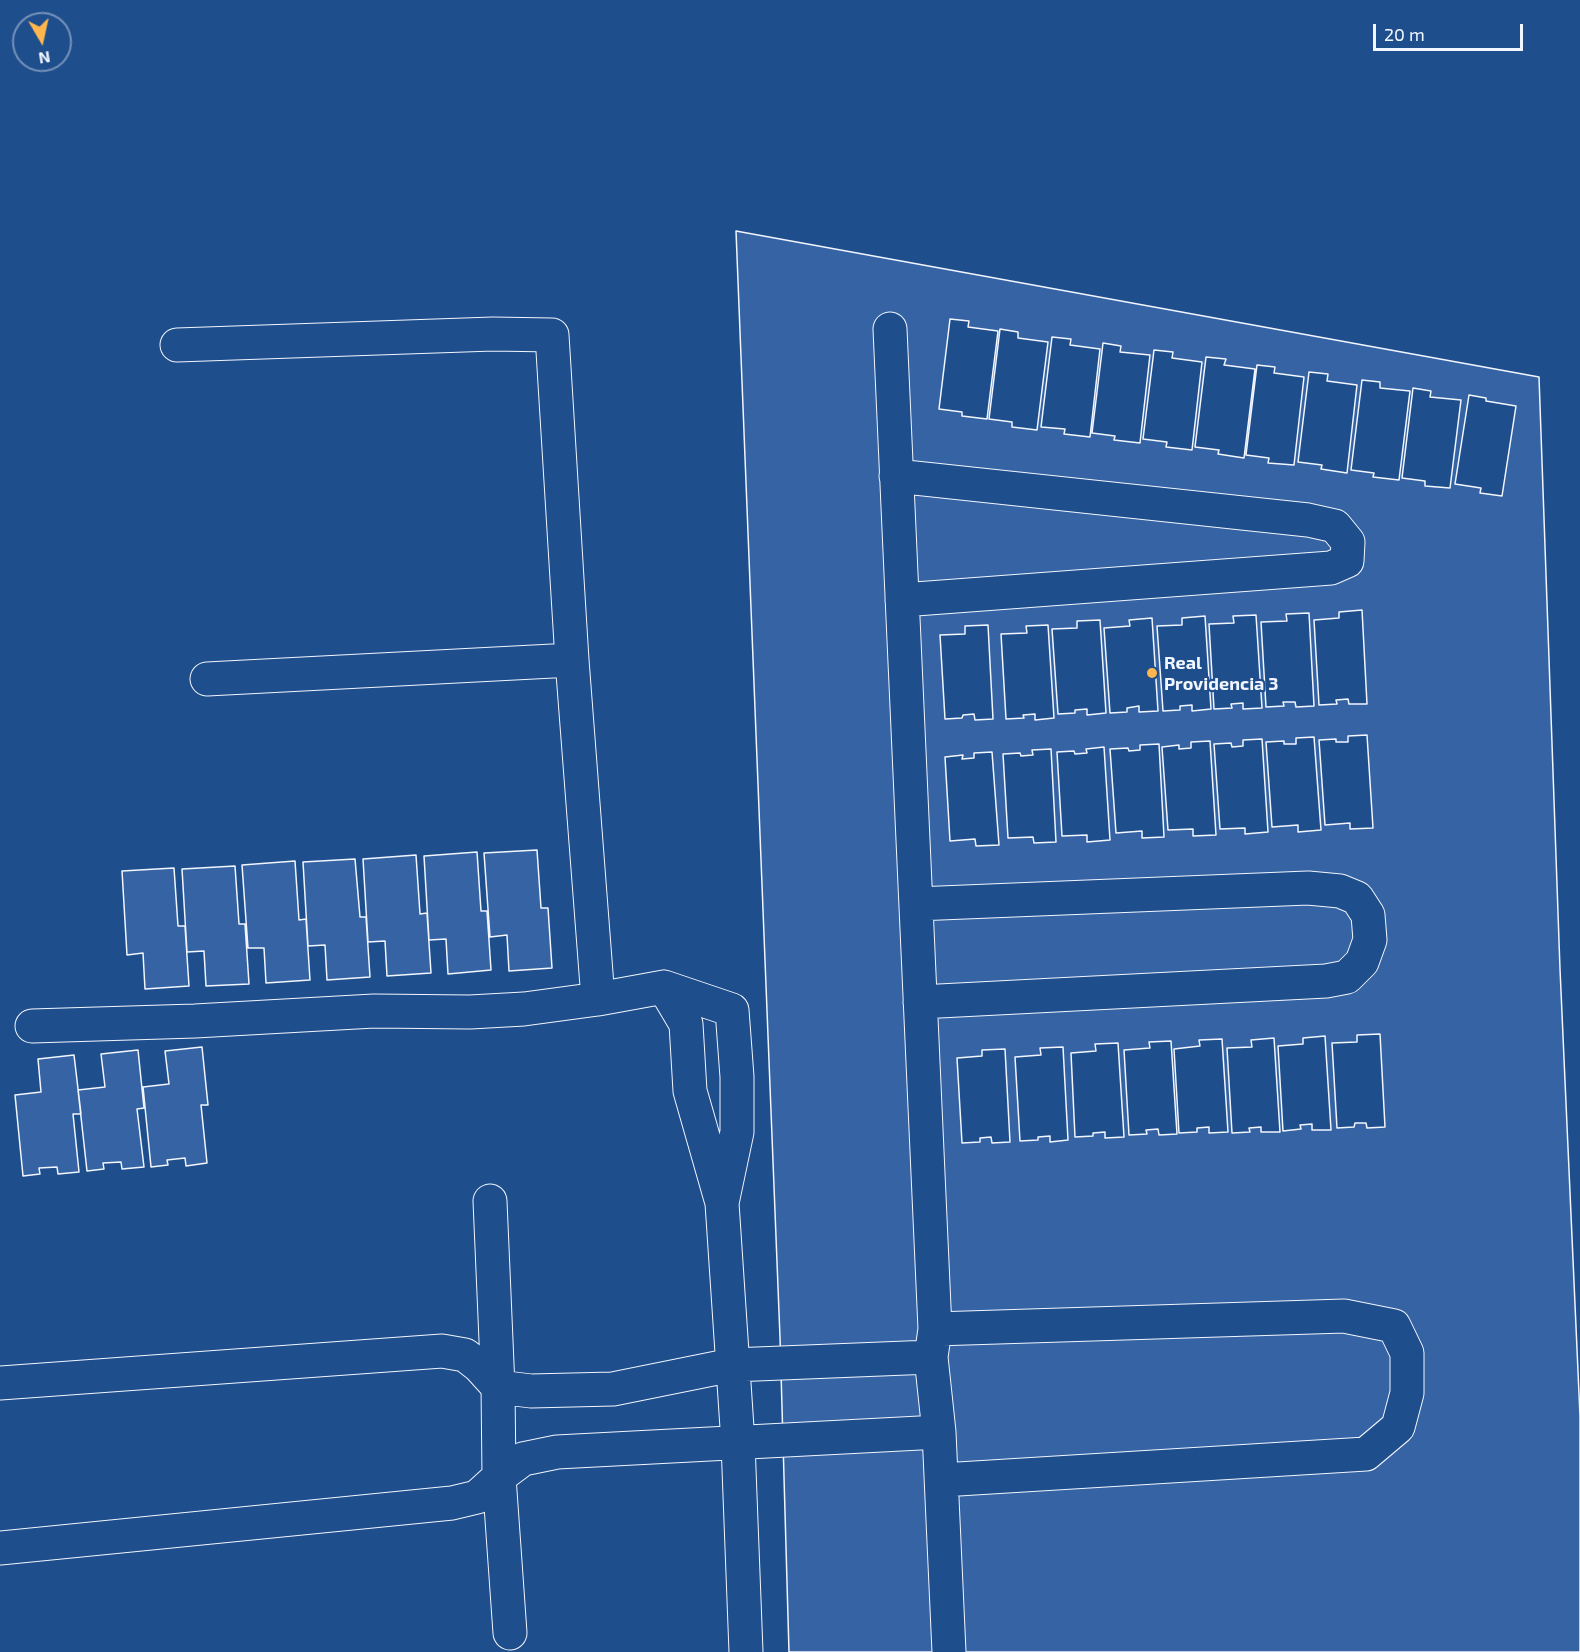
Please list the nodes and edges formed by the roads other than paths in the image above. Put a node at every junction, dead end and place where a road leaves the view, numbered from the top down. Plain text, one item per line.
1 (890, 329) dead end
2 (177, 345) dead end
3 (896, 476) junction
4 (902, 600) junction
5 (572, 660) junction
6 (207, 679) dead end
7 (916, 904) junction
8 (664, 987) junction
9 (598, 999) junction
10 (920, 1002) junction
11 (32, 1026) dead end
12 (490, 1201) dead end
13 (723, 1203) junction
14 (933, 1343) junction
15 (732, 1365) junction
16 (0, 1383) edge
17 (498, 1387) junction
18 (939, 1432) junction
19 (738, 1443) junction
20 (499, 1477) junction
21 (942, 1480) junction
22 (0, 1548) edge
23 (510, 1633) dead end
24 (746, 1652) edge
25 (949, 1652) edge

1 - 3 street
2 - 5 street
3 - 4 street
3 - 4 street
4 - 7 street
5 - 6 street
5 - 9 street
7 - 10 street
7 - 10 street
8 - 9 street
8 - 13 street
8 - 13 street
9 - 11 street
10 - 14 street
12 - 17 street
13 - 15 street
14 - 15 street
14 - 18 street
14 - 21 street
15 - 17 street
15 - 19 street
16 - 17 street
17 - 20 street
18 - 19 street
18 - 21 street
19 - 20 street
19 - 24 street
20 - 22 street
20 - 23 street
21 - 25 street

